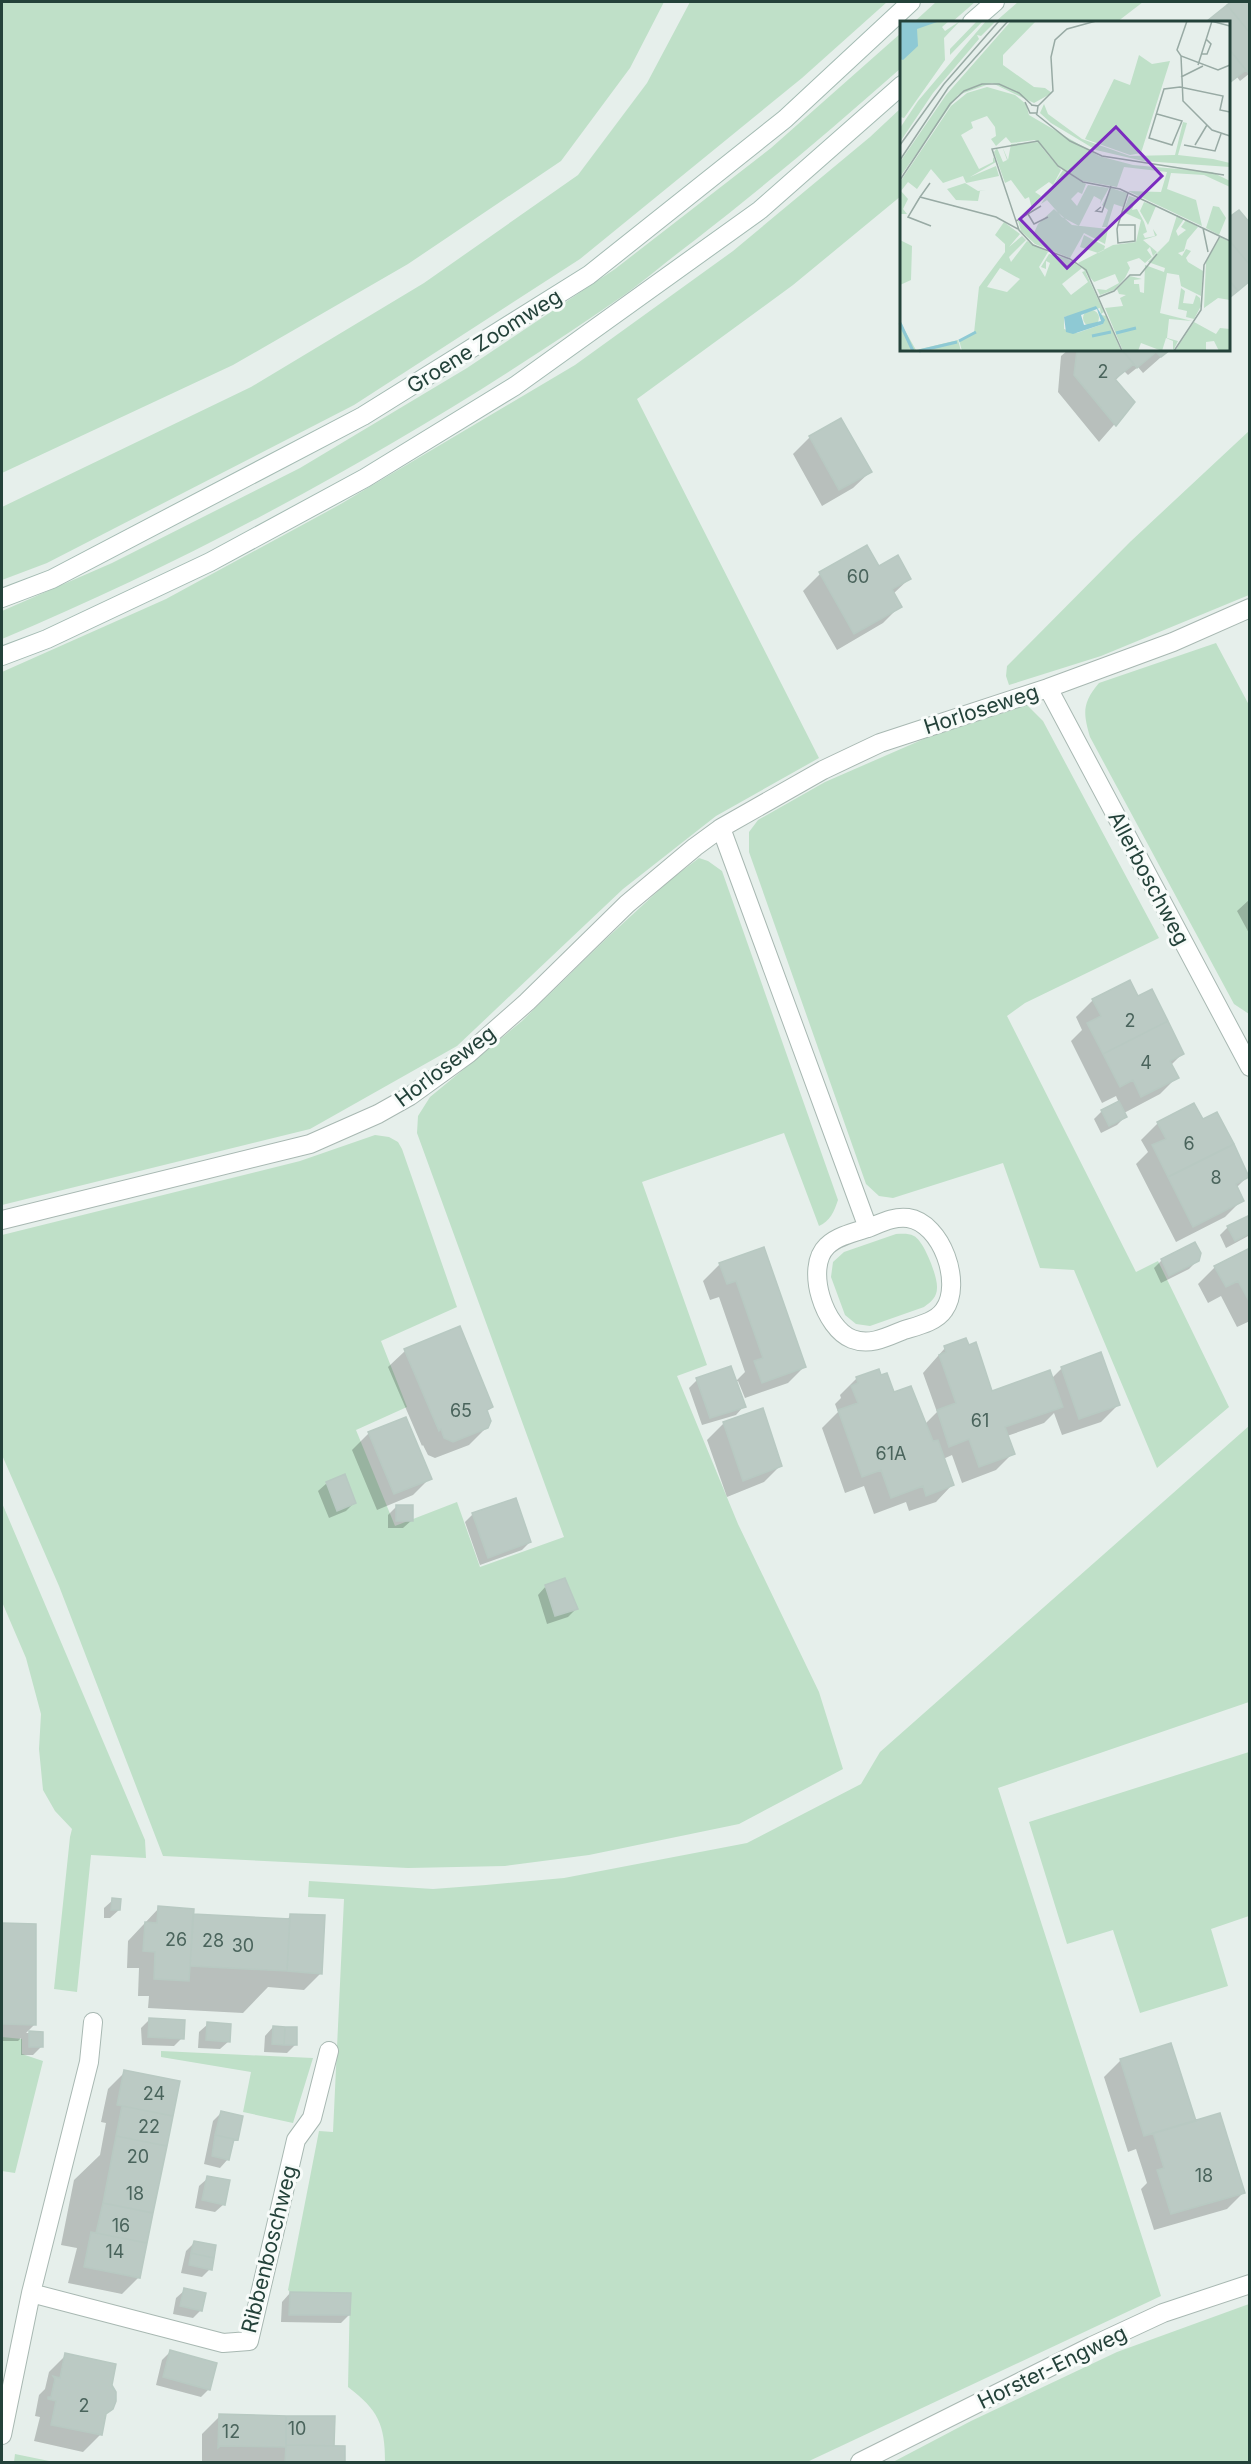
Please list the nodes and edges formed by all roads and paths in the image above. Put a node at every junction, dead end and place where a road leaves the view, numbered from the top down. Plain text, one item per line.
1 (911, 2) edge
2 (995, 2) edge
3 (973, 21) edge
4 (900, 87) edge
5 (2, 598) edge
6 (1250, 608) edge
7 (2, 656) edge
8 (1048, 688) junction
9 (721, 828) junction
10 (1250, 1067) edge
11 (2, 1220) edge
12 (868, 1228) junction
13 (93, 2022) dead end
14 (329, 2051) dead end
15 (1250, 2284) edge
16 (31, 2293) junction
17 (2, 2435) edge
18 (860, 2463) edge

1 - 5 street, Groene Zoomweg
2 - 3 street
4 - 7 street
6 - 8 street, Horloseweg
8 - 9 street, Horloseweg
8 - 10 street, Allerboschweg
9 - 11 street, Horloseweg
9 - 12 street
12 - 12 street
13 - 16 street
14 - 16 street, Ribbenboschweg
15 - 18 street, Horster-Engweg
16 - 17 street

